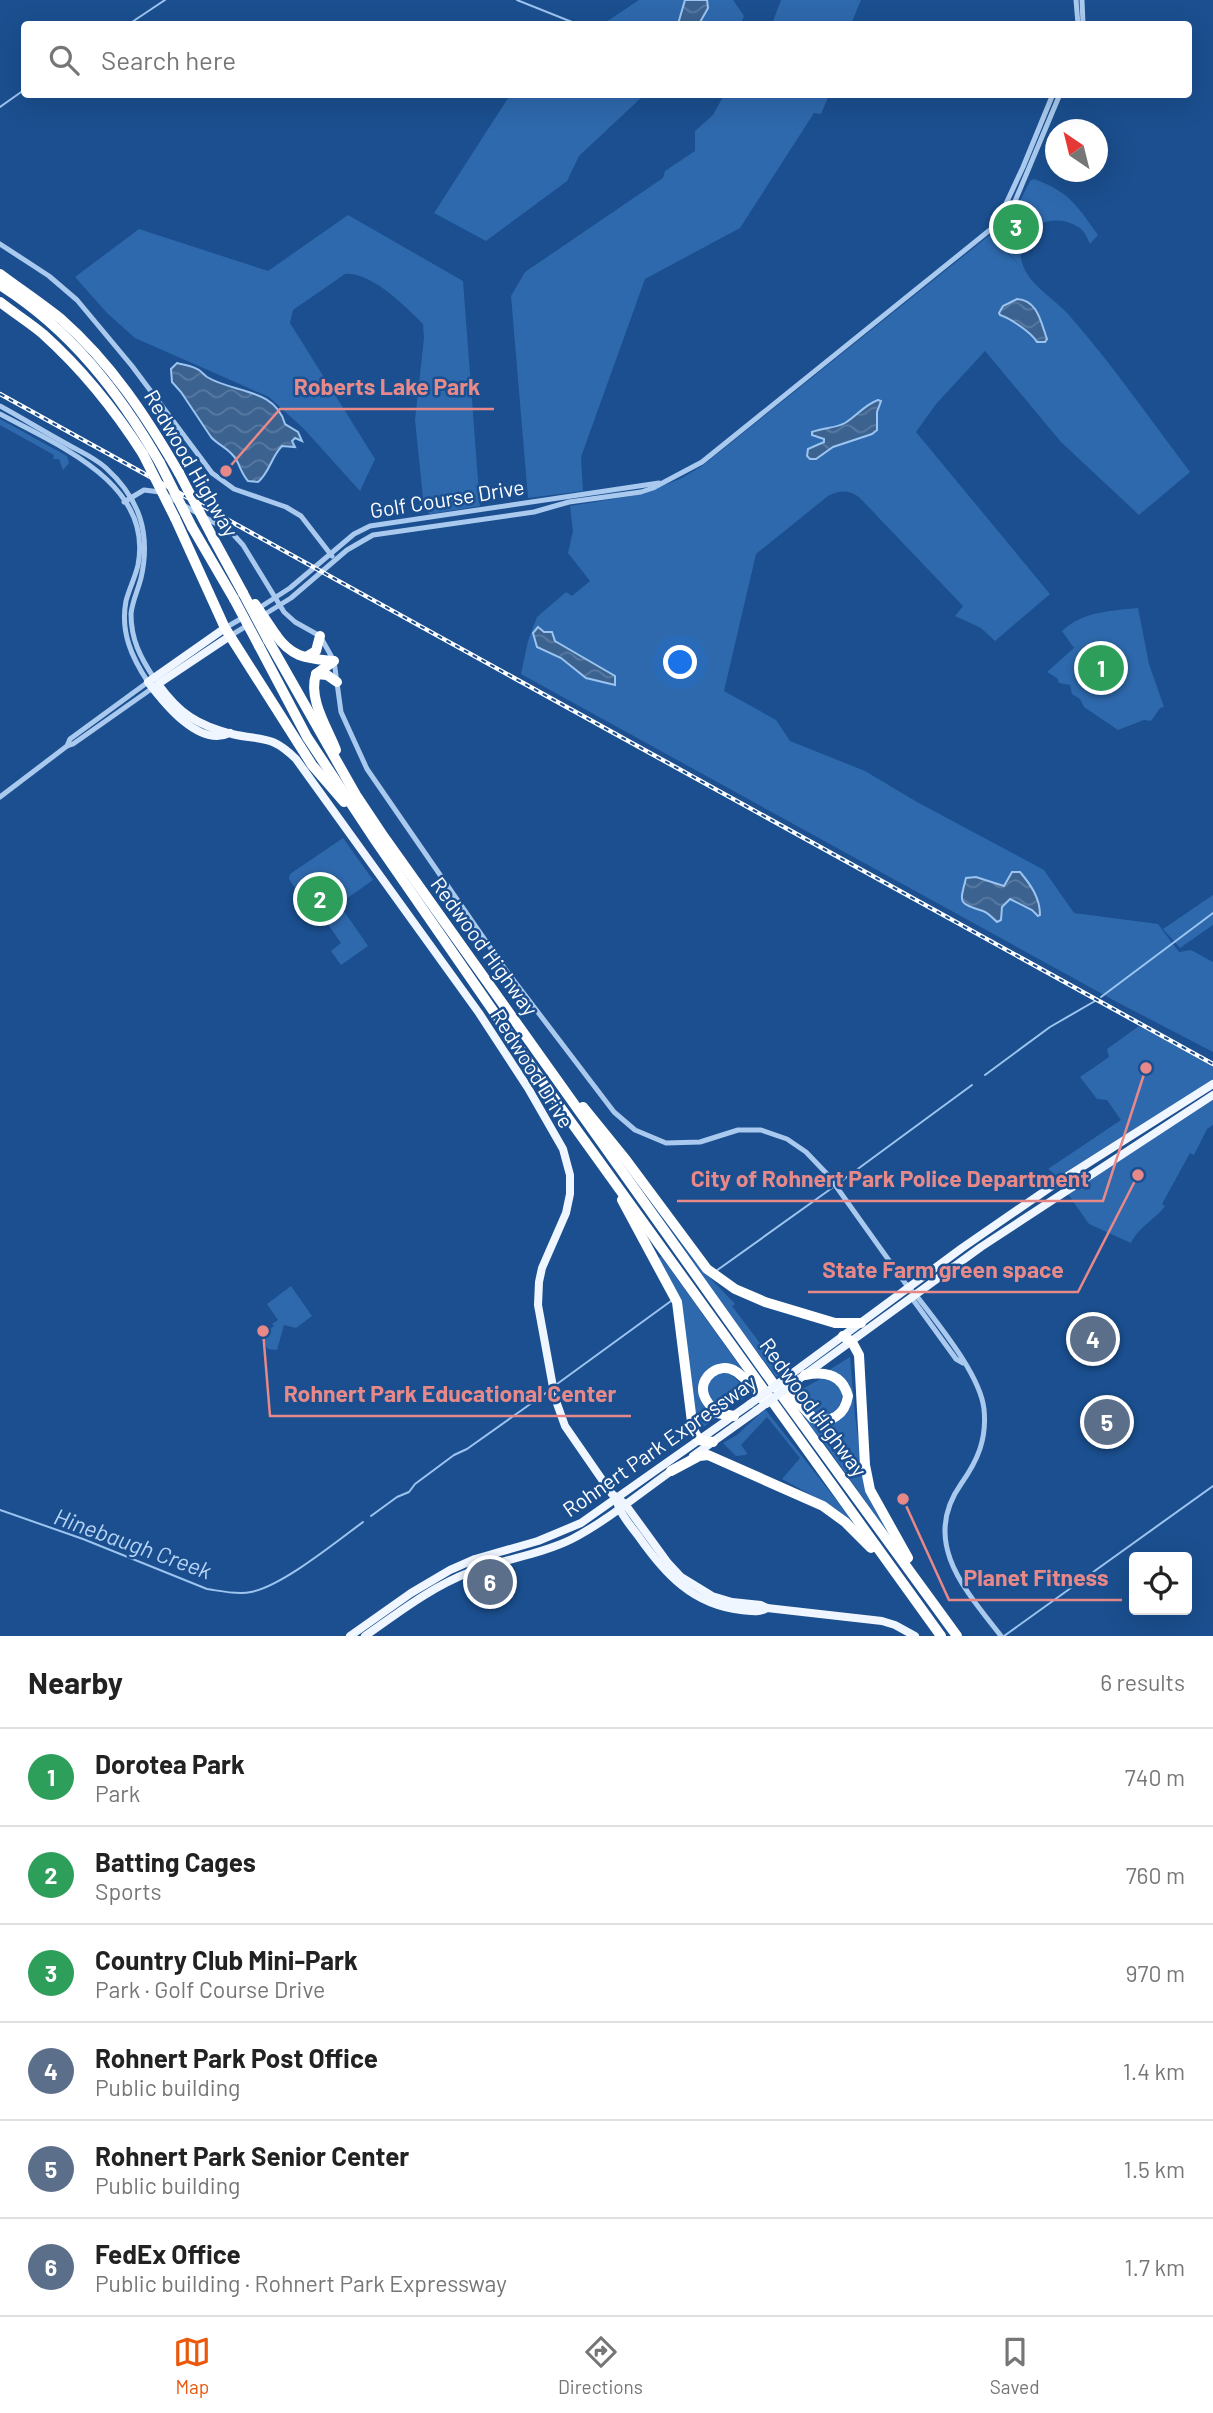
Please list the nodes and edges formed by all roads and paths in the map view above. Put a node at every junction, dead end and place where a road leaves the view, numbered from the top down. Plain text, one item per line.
1 (1076, 0) edge
2 (1082, 0) edge
3 (1078, 21) edge
4 (1083, 21) edge
5 (1051, 98) edge
6 (1057, 98) edge
7 (997, 223) junction
8 (0, 244) edge
9 (0, 274) edge
10 (0, 285) edge
11 (2, 304) edge
12 (0, 406) edge
13 (0, 414) edge
14 (665, 482) junction
15 (131, 498) junction
16 (124, 502) junction
17 (142, 536) junction
18 (330, 553) junction
19 (336, 559) junction
20 (241, 594) junction
21 (276, 599) junction
22 (280, 606) junction
23 (228, 632) junction
24 (320, 636) junction
25 (268, 640) junction
26 (306, 657) junction
27 (334, 661) junction
28 (316, 674) junction
29 (337, 682) junction
30 (153, 683) junction
31 (356, 795) junction
32 (0, 797) edge
33 (375, 840) junction
34 (511, 1015) junction
35 (1213, 1084) edge
36 (1213, 1095) edge
37 (618, 1186) junction
38 (908, 1287) junction
39 (914, 1296) junction
40 (861, 1323) junction
41 (739, 1336) junction
42 (843, 1336) junction
43 (852, 1342) junction
44 (805, 1375) junction
45 (792, 1379) junction
46 (753, 1407) junction
47 (734, 1416) junction
48 (699, 1440) junction
49 (713, 1442) junction
50 (812, 1456) junction
51 (671, 1471) junction
52 (620, 1504) junction
53 (519, 1552) junction
54 (930, 1598) junction
55 (917, 1602) junction
56 (956, 1634) edge
57 (999, 1634) edge
58 (350, 1636) edge
59 (365, 1636) edge
60 (915, 1636) edge
61 (942, 1636) edge

1 - 3 street
2 - 4 street
5 - 7 street, Golf Course Drive
6 - 7 street, Golf Course Drive
7 - 14 street, Golf Course Drive
8 - 18 street
9 - 20 highway, Redwood Highway, bridge
10 - 20 highway, Redwood Highway, bridge
11 - 23 highway, bridge
12 - 15 street, Redwood Drive
13 - 16 street, Redwood Drive
14 - 18 street, Golf Course Drive
14 - 19 street, Golf Course Drive
15 - 16 street
15 - 17 street, Redwood Drive
15 - 21 street
16 - 17 street, Redwood Drive
17 - 30 street, Redwood Drive
18 - 19 street
18 - 21 street, Golf Course Drive
19 - 22 street, Golf Course Drive
20 - 25 highway, Redwood Highway, bridge
20 - 25 highway, bridge
21 - 22 street
21 - 23 street, Golf Course Drive
22 - 23 street, Golf Course Drive
22 - 24 street
23 - 30 main road, Golf Course Drive
23 - 33 highway
24 - 26 highway
24 - 27 street
25 - 26 highway
25 - 31 highway, Redwood Highway
25 - 33 highway, Redwood Highway
26 - 27 highway
27 - 28 highway
27 - 29 street
28 - 29 highway
28 - 31 highway
29 - 38 street
30 - 32 street
30 - 52 main road, Redwood Drive
31 - 34 highway, Redwood Highway
33 - 37 highway, Redwood Highway
34 - 40 highway
34 - 41 highway, Redwood Highway
35 - 38 main road, Rohnert Park Expressway
36 - 39 main road, Rohnert Park Expressway
37 - 48 highway
37 - 50 highway, Redwood Highway
38 - 39 street
38 - 40 main road, Rohnert Park Expressway
39 - 43 main road, Rohnert Park Expressway
39 - 57 street
40 - 42 main road, Rohnert Park Expressway
41 - 44 highway
41 - 54 highway, Redwood Highway
42 - 43 highway
42 - 45 main road, Rohnert Park Expressway
43 - 44 main road, Rohnert Park Expressway
43 - 54 highway
44 - 45 main road, Rohnert Park Expressway
45 - 46 main road, Rohnert Park Expressway, bridge
46 - 47 main road, Rohnert Park Expressway
46 - 49 main road, Rohnert Park Expressway
47 - 48 main road, Rohnert Park Expressway
47 - 50 highway
48 - 49 highway
48 - 52 main road, Rohnert Park Expressway
49 - 51 main road, Rohnert Park Expressway
50 - 55 highway, Redwood Highway
51 - 52 main road, Rohnert Park Expressway
51 - 55 highway
52 - 53 main road, Rohnert Park Expressway
52 - 60 main road, Redwood Drive
53 - 58 main road, Rohnert Park Expressway
53 - 59 main road, Rohnert Park Expressway
54 - 56 highway, Redwood Highway
55 - 61 highway, Redwood Highway

